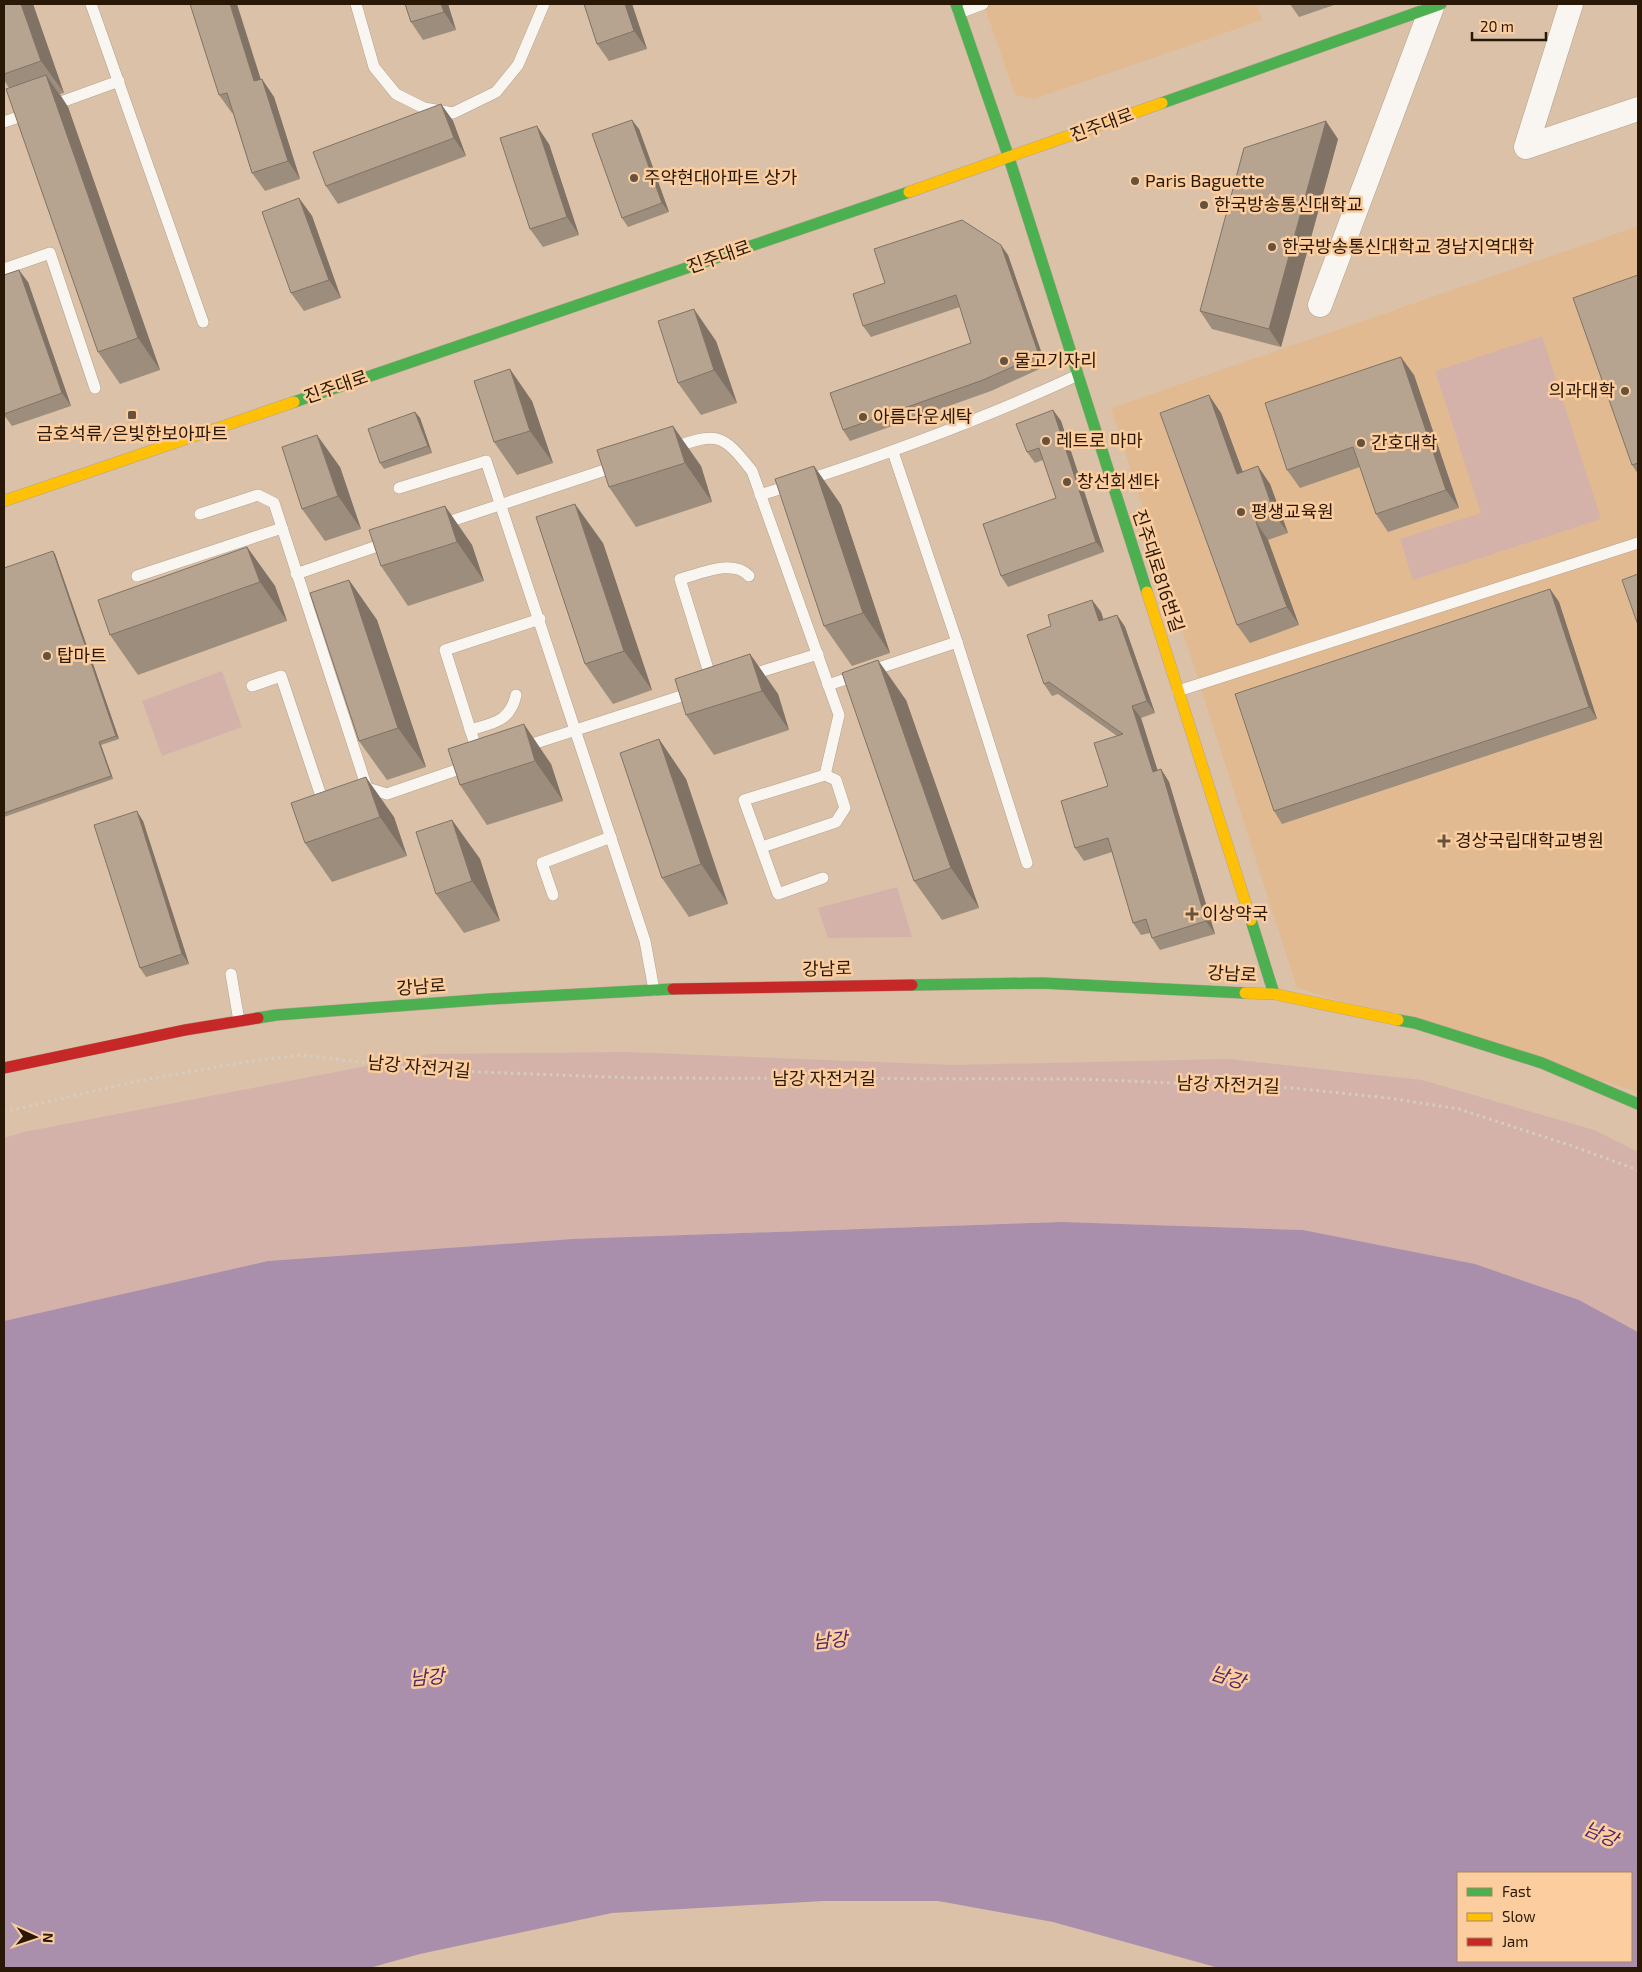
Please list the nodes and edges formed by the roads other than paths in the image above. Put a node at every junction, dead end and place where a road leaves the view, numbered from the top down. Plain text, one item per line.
1 (91, 4) edge
2 (356, 4) edge
3 (544, 4) edge
4 (983, 4) edge
5 (1571, 4) edge
6 (1437, 5) edge
7 (958, 8) edge
8 (119, 81) junction
9 (1638, 109) edge
10 (4, 122) edge
11 (1009, 158) junction
12 (4, 269) edge
13 (1320, 305) dead end
14 (203, 322) dead end
15 (1078, 375) junction
16 (95, 388) edge
17 (660, 452) edge
18 (893, 452) junction
19 (632, 461) edge
20 (400, 488) dead end
21 (760, 496) junction
22 (4, 502) edge
23 (502, 504) junction
24 (200, 514) dead end
25 (282, 528) junction
26 (427, 530) edge
27 (399, 539) edge
28 (1638, 543) edge
29 (296, 574) junction
30 (137, 576) dead end
31 (749, 576) dead end
32 (540, 620) junction
33 (957, 642) junction
34 (818, 654) junction
35 (723, 683) junction
36 (828, 685) junction
37 (252, 686) dead end
38 (1178, 691) junction
39 (516, 695) dead end
40 (576, 729) junction
41 (470, 730) junction
42 (515, 750) edge
43 (825, 775) junction
44 (367, 788) junction
45 (611, 837) junction
46 (762, 847) junction
47 (1027, 863) dead end
48 (823, 878) dead end
49 (553, 895) dead end
50 (231, 974) dead end
51 (654, 990) junction
52 (1274, 994) junction
53 (239, 1021) junction
54 (4, 1068) edge
55 (1638, 1104) edge

1 - 8 lane
2 - 3 lane
4 - 7 lane
5 - 9 street
6 - 11 street, 진주대로
6 - 13 street, 진주대로
7 - 11 street, 진주대로816번길
8 - 10 lane
8 - 14 lane
11 - 15 street, 진주대로816번길
11 - 22 street, 진주대로
12 - 16 lane
15 - 18 lane
15 - 38 street, 진주대로816번길
17 - 21 lane
18 - 21 lane
18 - 33 lane
19 - 23 lane
20 - 23 lane
21 - 34 lane
23 - 26 lane
23 - 32 lane
24 - 25 lane
25 - 29 lane
25 - 30 lane
27 - 29 lane
28 - 38 lane
29 - 44 lane
31 - 35 lane
32 - 40 lane
32 - 41 lane
33 - 36 lane
33 - 47 lane
34 - 35 lane
34 - 36 lane
35 - 40 lane
36 - 43 lane
37 - 44 lane
38 - 52 street, 진주대로816번길
39 - 41 lane
40 - 42 lane
40 - 45 lane
41 - 44 lane
43 - 46 lane
43 - 46 lane
45 - 49 lane
45 - 51 lane
46 - 48 lane
50 - 53 lane
51 - 52 street, 강남로
51 - 53 street, 강남로
52 - 55 street, 강남로
53 - 54 street, 강남로

